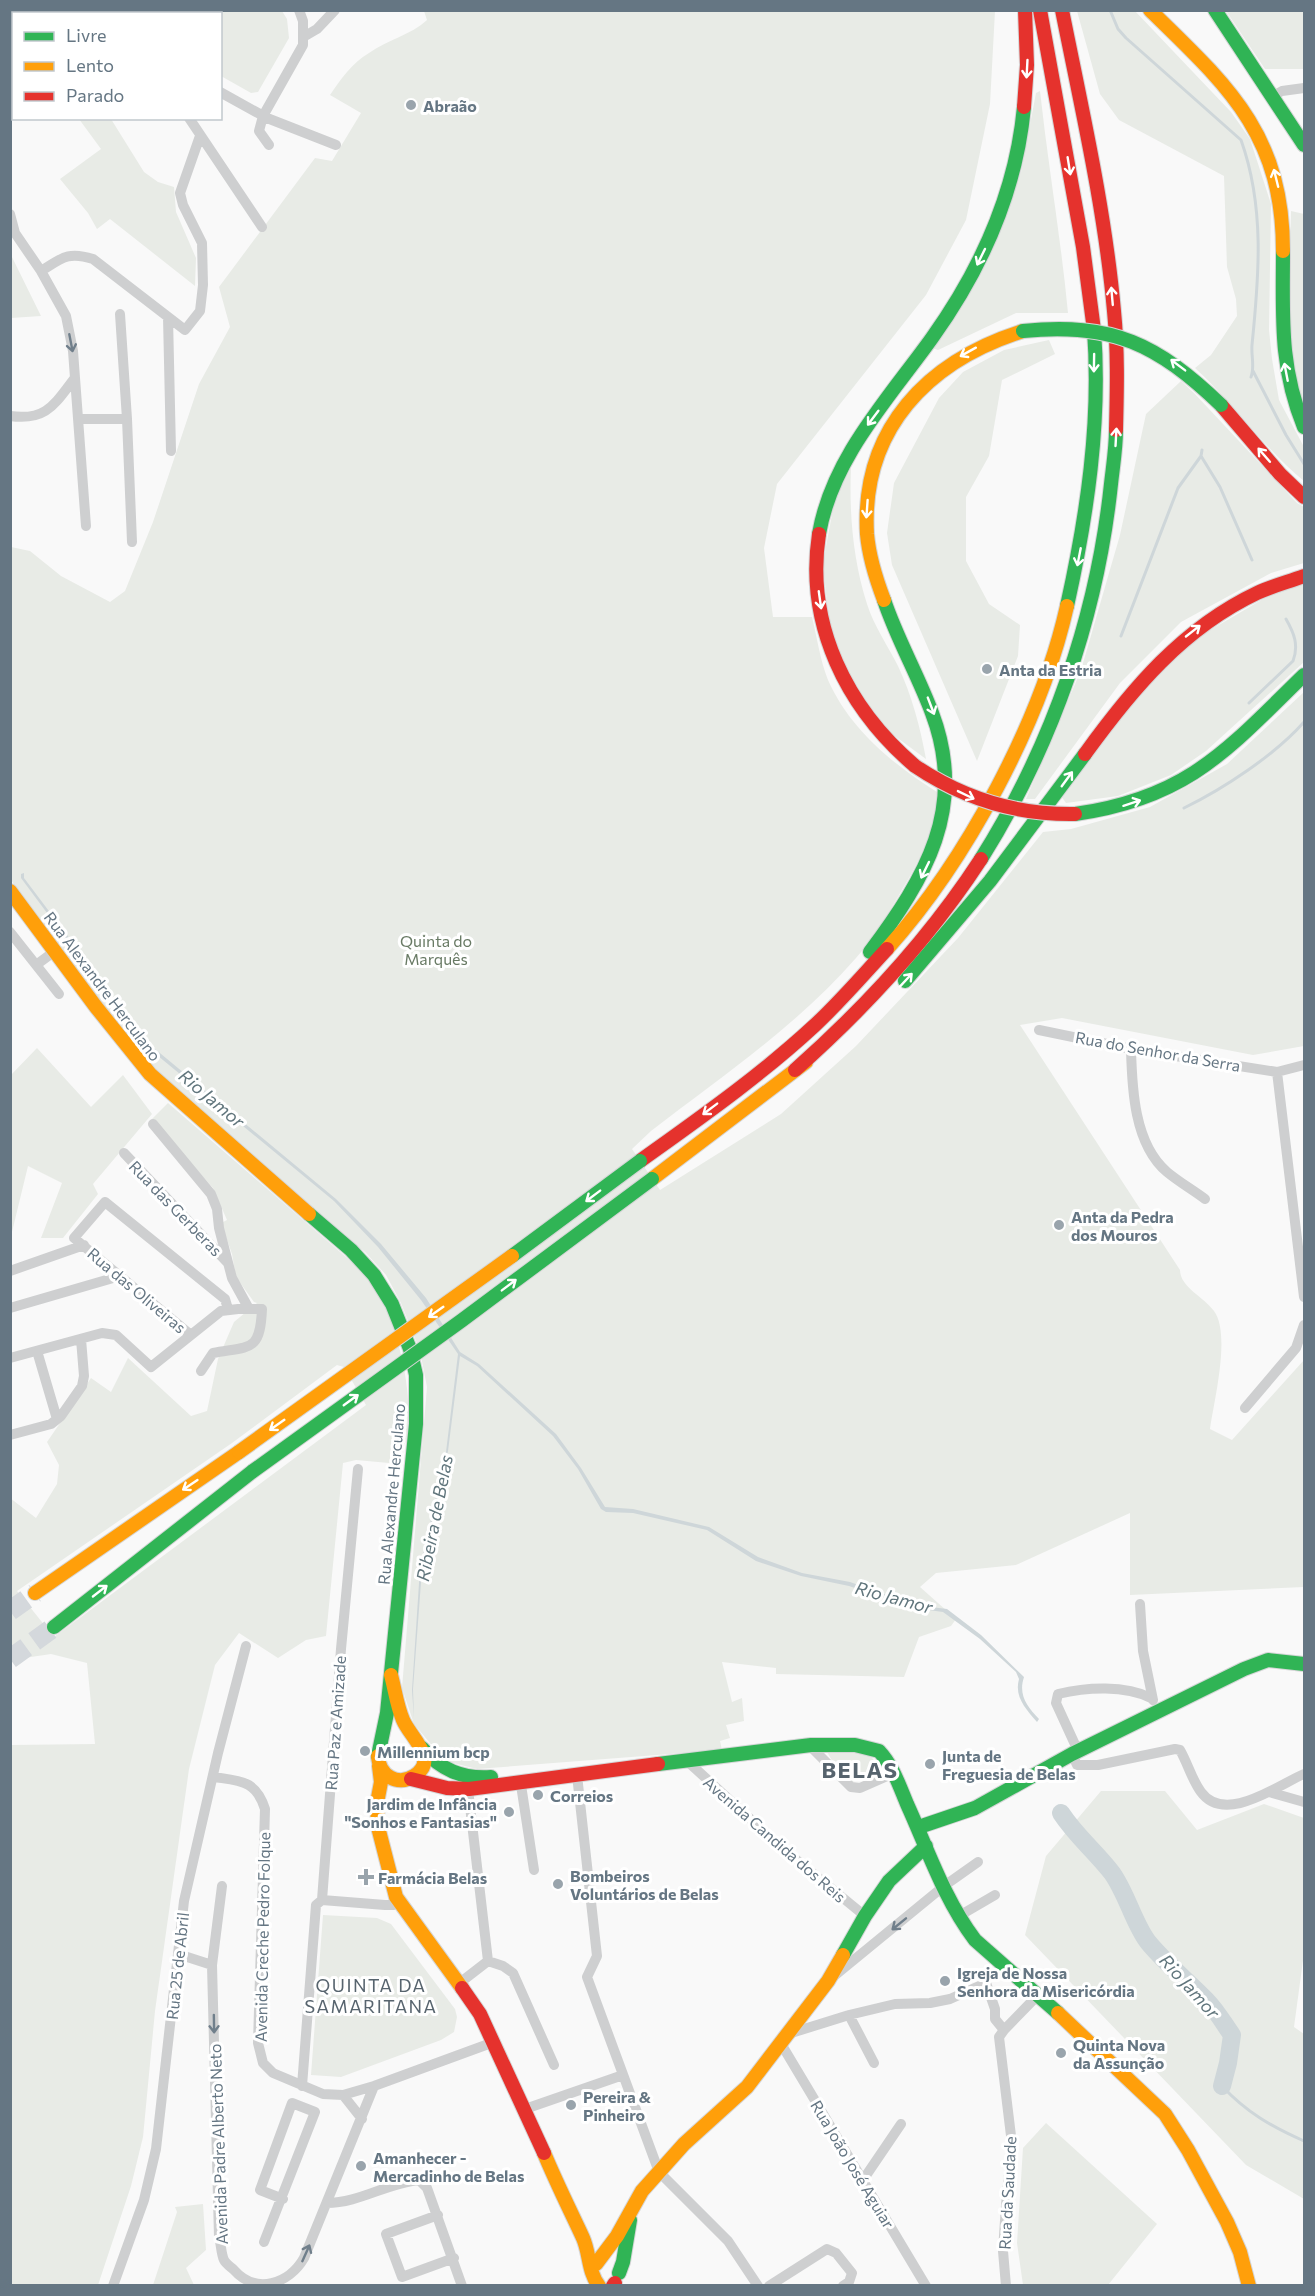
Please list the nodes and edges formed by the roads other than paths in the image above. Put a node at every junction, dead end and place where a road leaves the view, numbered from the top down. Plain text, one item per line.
1 (299, 10) edge
2 (335, 10) edge
3 (1025, 10) edge
4 (1040, 10) edge
5 (1062, 10) edge
6 (1150, 10) edge
7 (1215, 10) edge
8 (304, 40) junction
9 (1305, 87) edge
10 (222, 93) edge
11 (1274, 96) junction
12 (263, 116) junction
13 (190, 120) edge
14 (200, 136) junction
15 (268, 144) dead end
16 (336, 145) dead end
17 (1305, 145) edge
18 (10, 214) edge
19 (262, 227) dead end
20 (41, 271) junction
21 (120, 314) dead end
22 (168, 317) junction
23 (74, 379) junction
24 (10, 416) edge
25 (78, 418) junction
26 (128, 419) junction
27 (1305, 427) edge
28 (171, 451) dead end
29 (1305, 497) edge
30 (86, 526) dead end
31 (132, 542) dead end
32 (1305, 576) edge
33 (1305, 675) edge
34 (10, 891) edge
35 (10, 932) edge
36 (55, 951) junction
37 (36, 966) junction
38 (58, 994) dead end
39 (1039, 1030) dead end
40 (1131, 1048) junction
41 (1305, 1065) edge
42 (795, 1070) junction
43 (1277, 1072) junction
44 (746, 1082) junction
45 (153, 1124) dead end
46 (124, 1153) dead end
47 (1205, 1199) dead end
48 (84, 1245) junction
49 (228, 1262) junction
50 (10, 1271) edge
51 (120, 1276) junction
52 (1305, 1296) edge
53 (10, 1308) edge
54 (228, 1309) junction
55 (249, 1309) junction
56 (1305, 1325) edge
57 (191, 1335) junction
58 (81, 1339) junction
59 (37, 1351) junction
60 (10, 1358) edge
61 (201, 1371) dead end
62 (1245, 1408) dead end
63 (57, 1419) junction
64 (10, 1427) edge
65 (23, 1432) junction
66 (10, 1435) edge
67 (358, 1469) dead end
68 (35, 1593) tunnel mouth
69 (1140, 1604) dead end
70 (54, 1627) tunnel mouth
71 (246, 1646) dead end
72 (1305, 1664) edge
73 (391, 1675) junction
74 (1151, 1698) junction
75 (1158, 1711) junction
76 (420, 1744) junction
77 (809, 1745) junction
78 (379, 1751) junction
79 (1075, 1752) junction
80 (686, 1760) junction
81 (380, 1766) junction
82 (894, 1773) junction
83 (1305, 1774) edge
84 (577, 1775) junction
85 (213, 1777) junction
86 (406, 1780) junction
87 (521, 1785) junction
88 (468, 1789) junction
89 (1269, 1792) junction
90 (380, 1793) junction
91 (1305, 1802) edge
92 (919, 1827) junction
93 (926, 1846) junction
94 (978, 1862) dead end
95 (534, 1870) dead end
96 (222, 1886) dead end
97 (944, 1886) junction
98 (996, 1895) dead end
99 (322, 1900) junction
100 (399, 1902) junction
101 (865, 1916) junction
102 (959, 1916) junction
103 (178, 1954) junction
104 (488, 1961) junction
105 (212, 1965) junction
106 (828, 1981) junction
107 (457, 1984) junction
108 (1038, 1995) junction
109 (849, 2015) junction
110 (1004, 2030) junction
111 (783, 2039) junction
112 (494, 2042) junction
113 (874, 2063) dead end
114 (554, 2065) dead end
115 (623, 2075) junction
116 (302, 2086) junction
117 (374, 2086) junction
118 (324, 2094) junction
119 (343, 2095) junction
120 (525, 2109) junction
121 (315, 2112) junction
122 (362, 2119) junction
123 (901, 2124) dead end
124 (659, 2172) junction
125 (863, 2180) junction
126 (283, 2199) junction
127 (327, 2203) junction
128 (630, 2211) junction
129 (438, 2215) junction
130 (584, 2240) junction
131 (264, 2242) dead end
132 (454, 2258) junction
133 (607, 2277) edge
134 (113, 2286) edge
135 (462, 2286) edge
136 (758, 2286) edge
137 (769, 2286) edge
138 (843, 2286) edge
139 (927, 2286) edge
140 (1006, 2286) edge
141 (1249, 2286) edge

1 - 8 street
2 - 8 street
3 -> 33 main road, bridge
4 -> 44 main road
42 -> 5 main road
27 -> 6 main road
7 - 11 main road
8 - 12 street
9 - 11 street
10 - 12 street
11 - 17 main road
12 - 15 street
12 - 16 street
13 - 14 street
14 - 19 street
14 - 22 street
18 - 20 street
20 - 22 street
20 -> 23 street
21 - 26 street
22 - 28 street
23 - 24 street
23 - 25 street
25 - 26 street
25 - 30 street
26 - 31 street
29 -> 44 main road, bridge
42 -> 32 main road
34 - 36 main road, Rua Alexandre Herculano
35 - 37 street
36 - 37 street
36 - 73 main road, Rua Alexandre Herculano
37 - 38 street
39 - 40 street, Rua do Senhor da Serra
40 - 43 street, Rua do Senhor da Serra
40 - 47 street
41 - 43 street
70 -> 42 main road, bridge
43 - 52 street
44 -> 68 main road, bridge
45 - 49 street
46 - 49 street, Rua das Gerberas
48 - 50 street, Rua das Oliveiras
48 - 51 street, Rua das Oliveiras
48 - 54 street, Rua das Oliveiras
49 - 55 street
51 - 53 street
51 - 57 street, Rua das Oliveiras
54 - 55 street
54 - 57 street
55 - 61 street
56 - 62 street
57 - 58 street
58 - 59 street
58 - 63 street
59 - 60 street
59 - 63 street
63 - 65 street
64 - 65 street
65 - 66 street
67 - 99 street, Rua Paz e Amizade
69 - 74 street
71 - 85 street, Rua 25 de Abril
72 - 75 main road
73 - 76 main road
73 - 78 main road, Rua Alexandre Herculano
74 - 75 street
74 - 79 street
75 - 79 main road
76 - 78 main road
76 - 80 main road
76 - 86 main road
77 - 80 main road
77 - 82 main road
77 - 82 street
78 - 81 main road, Rua Alexandre Herculano
79 - 89 street
79 - 92 main road
80 - 84 main road
80 - 101 street, Avenida Candida dos Reis
81 - 86 main road
81 - 90 main road, Rua Alexandre Herculano
82 - 92 main road
83 - 89 street
84 - 87 main road
84 - 115 street
85 - 103 street, Rua 25 de Abril
85 - 116 street, Avenida Creche Pedro Folque
86 - 88 main road
86 - 90 main road
87 - 88 main road
87 - 95 street
88 - 104 street
89 - 91 street
90 - 100 main road, Rua Alexandre Herculano
92 - 93 main road
93 - 97 main road
93 - 101 main road
94 - 97 street
96 - 105 street, Avenida Padre Alberto Neto
97 - 102 main road
97 -> 106 street
98 - 102 street
99 - 100 street
99 - 116 street, Rua Paz e Amizade
100 - 107 main road, Rua Alexandre Herculano
101 - 106 main road
102 - 108 main road
103 - 105 street
103 - 134 street, Rua 25 de Abril
104 - 107 street
104 - 114 street
105 -> 127 street, Avenida Padre Alberto Neto
106 - 111 main road
107 - 112 main road, Rua Alexandre Herculano
108 - 110 street
108 - 141 main road
109 - 110 street
109 - 111 street
109 - 113 street
110 - 140 street, Rua da Saudade
111 - 124 main road
111 - 125 street, Rua João José Aguiar
112 - 117 street, Avenida Creche Pedro Folque
112 - 120 main road, Rua Alexandre Herculano
115 - 120 street
115 - 124 street
116 - 118 street, Avenida Creche Pedro Folque
117 - 119 street, Avenida Creche Pedro Folque
117 - 122 street, Avenida Padre Alberto Neto
118 - 119 street, Avenida Creche Pedro Folque
118 - 121 street
119 - 122 street
120 - 130 main road, Rua Alexandre Herculano
121 - 126 street
121 - 126 street
122 - 127 street, Avenida Padre Alberto Neto
123 - 125 street
124 - 128 main road
124 - 136 street
125 - 139 street, Rua João José Aguiar
126 - 131 street
127 - 129 street
128 - 133 main road
128 - 133 main road
129 - 132 street
129 - 132 street
130 - 133 main road
130 - 133 main road
132 - 135 street
137 - 138 street

